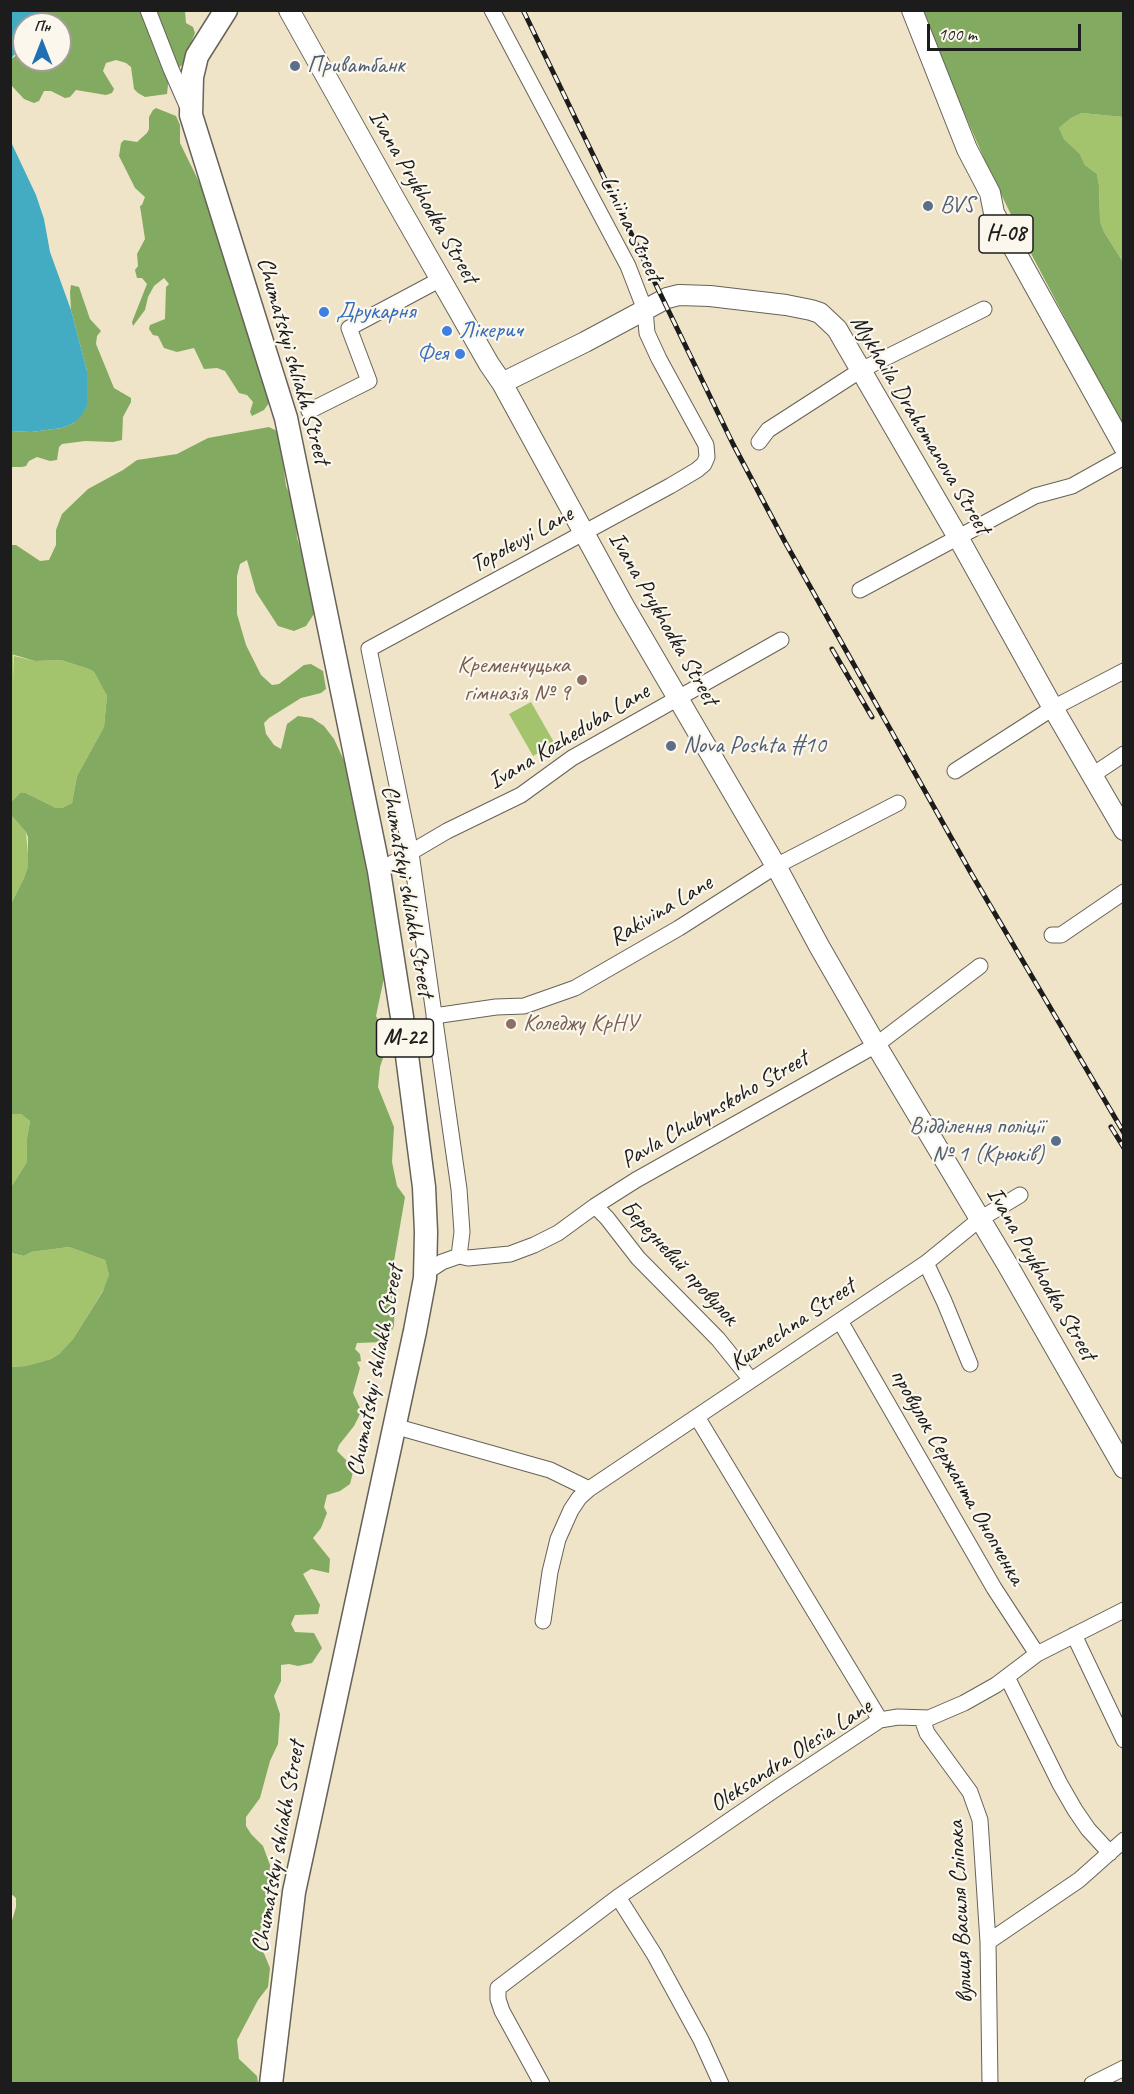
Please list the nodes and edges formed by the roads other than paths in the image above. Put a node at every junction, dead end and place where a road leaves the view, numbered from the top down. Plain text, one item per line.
1 (148, 10) edge
2 (226, 10) edge
3 (290, 10) edge
4 (492, 10) edge
5 (912, 10) edge
6 (191, 115) junction
7 (441, 279) junction
8 (984, 309) dead end
9 (645, 310) junction
10 (861, 370) junction
11 (501, 383) junction
12 (309, 411) dead end
13 (759, 442) dead end
14 (1124, 447) edge
15 (1124, 457) edge
16 (697, 471) joint
17 (584, 532) junction
18 (959, 539) junction
19 (860, 590) dead end
20 (781, 640) dead end
21 (1124, 670) edge
22 (679, 699) junction
23 (1053, 708) junction
24 (1124, 754) edge
25 (955, 771) dead end
26 (1091, 776) junction
27 (898, 803) dead end
28 (1124, 830) edge
29 (411, 853) junction
30 (776, 866) junction
31 (379, 871) junction
32 (1124, 892) edge
33 (1052, 935) dead end
34 (980, 966) dead end
35 (434, 1016) junction
36 (876, 1045) junction
37 (1020, 1195) dead end
38 (595, 1206) junction
39 (980, 1219) junction
40 (459, 1256) junction
41 (926, 1263) junction
42 (425, 1273) junction
43 (840, 1321) junction
44 (970, 1364) dead end
45 (751, 1380) junction
46 (697, 1417) junction
47 (394, 1426) junction
48 (1124, 1468) edge
49 (589, 1489) junction
50 (1124, 1610) edge
51 (543, 1621) dead end
52 (1074, 1635) junction
53 (1037, 1654) junction
54 (1007, 1677) junction
55 (922, 1719) junction
56 (880, 1720) junction
57 (1124, 1740) edge
58 (1124, 1840) edge
59 (1110, 1853) junction
60 (618, 1898) junction
61 (988, 1942) junction
62 (1124, 2068) edge
63 (271, 2084) edge
64 (542, 2084) edge
65 (722, 2084) edge
66 (990, 2084) edge
67 (1092, 2084) edge

1 - 6 street
2 - 6 highway, Chumatskyi shliakh Street / М-22
3 - 7 main road, Ivana Prykhodka Street
4 - 9 street, Liniina Street
5 - 14 main road, Н-08
6 - 31 highway, Chumatskyi shliakh Street / М-22
7 - 11 main road, Ivana Prykhodka Street
7 - 12 street
8 - 10 street
9 - 10 main road, Mykhaila Drahomanova Street
9 - 11 main road, Mykhaila Drahomanova Street
9 - 16 street, Liniina Street
10 - 13 street
10 - 18 main road, Mykhaila Drahomanova Street
11 - 17 main road, Ivana Prykhodka Street
15 - 18 street
16 - 17 street, Topolevyi Lane
17 - 22 main road, Ivana Prykhodka Street
17 - 29 street, Topolevyi Lane
18 - 19 street
18 - 23 main road, Mykhaila Drahomanova Street
20 - 22 street, Ivana Kozheduba Lane
21 - 23 street
22 - 29 street, Ivana Kozheduba Lane
22 - 30 main road, Ivana Prykhodka Street
23 - 25 street
23 - 26 main road, Mykhaila Drahomanova Street
24 - 26 street
26 - 28 main road, Mykhaila Drahomanova Street
27 - 30 street, Rakivina Lane
29 - 31 street, Ivana Kozheduba Lane
29 - 35 street
30 - 35 street, Rakivina Lane
30 - 36 main road, Ivana Prykhodka Street
31 - 42 highway, Chumatskyi shliakh Street / М-22
32 - 33 street
34 - 36 street, Pavla Chubynskoho Street
35 - 40 street
36 - 38 street, Pavla Chubynskoho Street
36 - 39 main road, Ivana Prykhodka Street
37 - 39 street, Kuznechna Street
38 - 40 street, Pavla Chubynskoho Street
38 - 45 street, Березневий провулок
39 - 41 street, Kuznechna Street
39 - 48 main road, Ivana Prykhodka Street
40 - 42 street
41 - 43 street, Kuznechna Street
41 - 44 street
42 - 47 highway, Chumatskyi shliakh Street / М-22
43 - 45 street, Kuznechna Street
43 - 53 street, провулок Сержанта Онопченка
45 - 46 street, Kuznechna Street
46 - 49 street, Kuznechna Street
46 - 56 street
47 - 49 street
47 - 63 highway, Chumatskyi shliakh Street / М-22
49 - 51 street, Kuznechna Street
50 - 52 street, Oleksandra Olesia Lane
52 - 53 street, Oleksandra Olesia Lane
52 - 57 street
53 - 54 street, Oleksandra Olesia Lane
54 - 55 street, Oleksandra Olesia Lane
54 - 59 street
55 - 56 street, Oleksandra Olesia Lane
55 - 61 street, вулиця Василя Сліпака
56 - 60 street, Oleksandra Olesia Lane
58 - 59 street
59 - 61 street
60 - 64 street, Oleksandra Olesia Lane
60 - 65 street
61 - 66 street, вулиця Василя Сліпака
62 - 67 street

